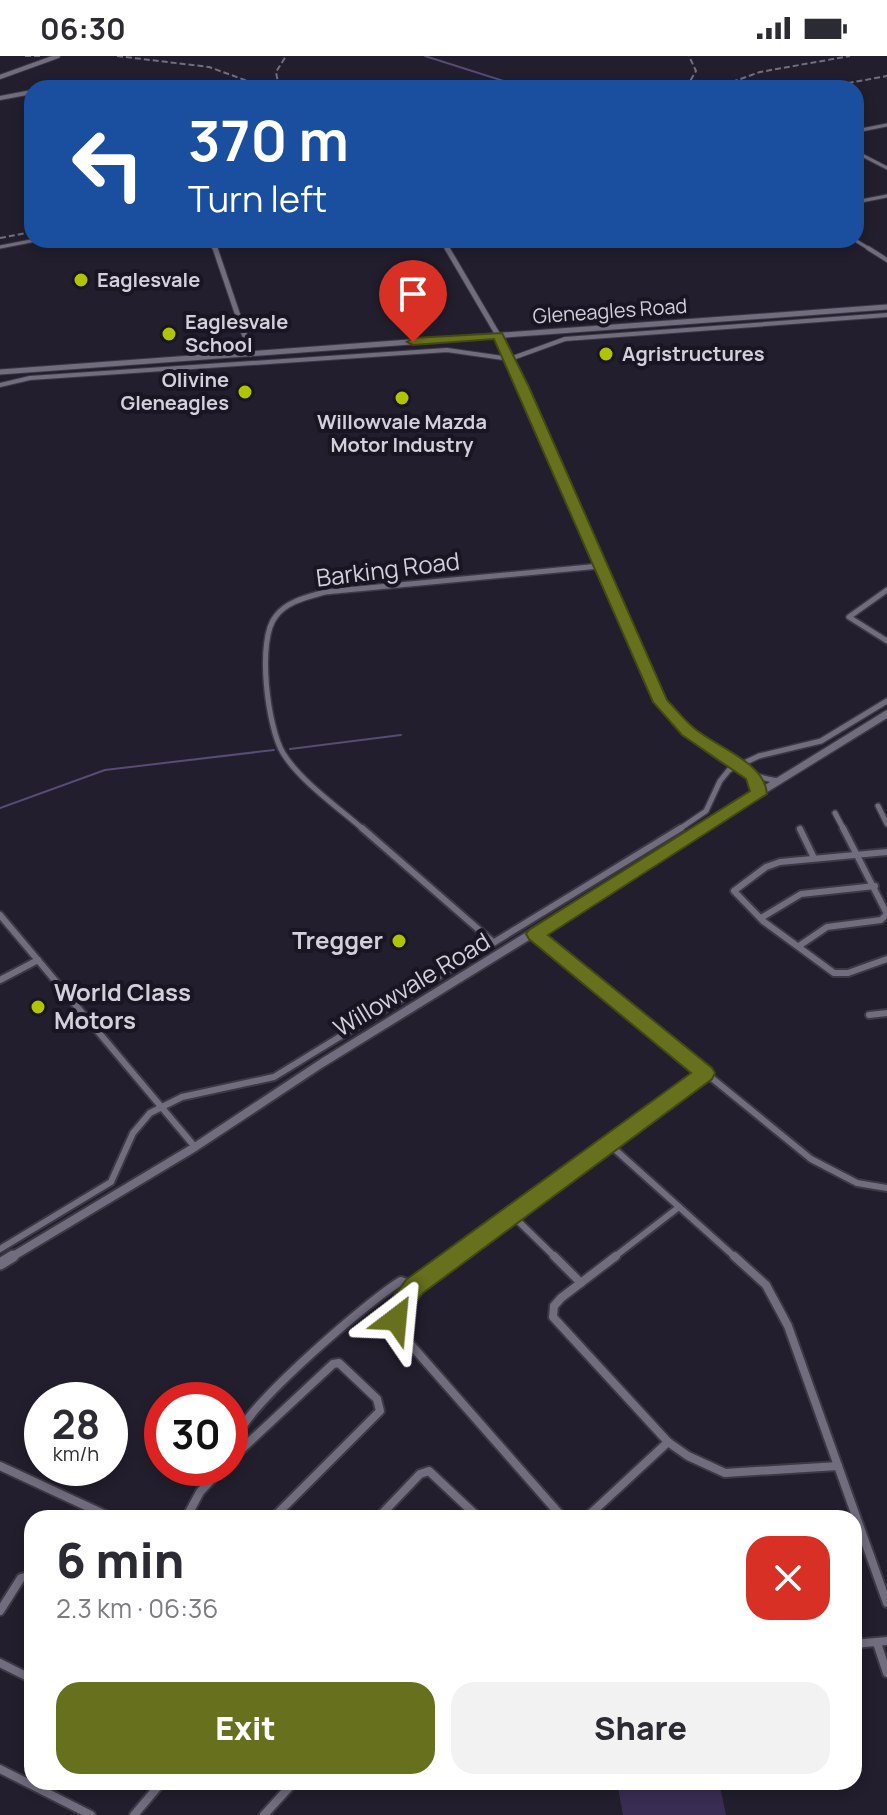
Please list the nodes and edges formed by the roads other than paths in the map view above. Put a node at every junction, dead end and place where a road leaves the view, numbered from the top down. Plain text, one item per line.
1 (58, 56) edge
2 (0, 77) edge
3 (24, 94) edge
4 (0, 98) edge
5 (887, 125) edge
6 (864, 129) edge
7 (864, 156) edge
8 (887, 159) edge
9 (874, 161) junction
10 (887, 168) edge
11 (887, 196) edge
12 (864, 200) edge
13 (24, 242) edge
14 (864, 246) edge
15 (0, 247) edge
16 (215, 248) edge
17 (450, 248) edge
18 (447, 249) joint
19 (887, 260) edge
20 (887, 307) edge
21 (887, 315) edge
22 (498, 335) junction
23 (248, 344) junction
24 (281, 352) junction
25 (251, 354) junction
26 (225, 356) junction
27 (510, 359) junction
28 (0, 372) edge
29 (0, 385) edge
30 (600, 566) junction
31 (887, 590) edge
32 (887, 641) edge
33 (887, 701) edge
34 (887, 714) edge
35 (736, 766) junction
36 (752, 776) junction
37 (779, 781) junction
38 (759, 794) junction
39 (878, 806) dead end
40 (835, 813) dead end
41 (887, 824) edge
42 (800, 829) dead end
43 (887, 852) edge
44 (857, 854) junction
45 (814, 858) junction
46 (875, 886) junction
47 (0, 915) edge
48 (761, 918) junction
49 (535, 934) junction
50 (493, 942) junction
51 (799, 946) junction
52 (887, 959) edge
53 (38, 960) junction
54 (0, 980) edge
55 (887, 1013) edge
56 (869, 1015) dead end
57 (705, 1073) junction
58 (161, 1107) junction
59 (610, 1145) junction
60 (195, 1147) junction
61 (887, 1188) edge
62 (679, 1207) junction
63 (512, 1215) junction
64 (0, 1249) edge
65 (0, 1264) edge
66 (581, 1283) junction
67 (415, 1286) junction
68 (248, 1420) edge
69 (668, 1442) junction
70 (248, 1443) edge
71 (0, 1466) edge
72 (838, 1466) junction
73 (206, 1486) edge
74 (95, 1510) edge
75 (190, 1510) edge
76 (281, 1510) edge
77 (386, 1510) edge
78 (470, 1510) edge
79 (556, 1510) edge
80 (595, 1510) edge
81 (854, 1510) edge
82 (862, 1533) edge
83 (24, 1577) edge
84 (887, 1603) edge
85 (0, 1611) edge
86 (882, 1642) edge
87 (862, 1643) edge
88 (0, 1663) edge
89 (887, 1673) edge
90 (24, 1675) edge
91 (0, 1769) edge
92 (24, 1781) edge
93 (42, 1790) edge
94 (155, 1790) edge
95 (287, 1790) edge
96 (91, 1815) edge
97 (134, 1815) edge
98 (264, 1815) edge

1 - 2 street
3 - 4 street
5 - 6 street
7 - 9 street
8 - 9 street
9 - 10 street
11 - 12 street
13 - 15 street
14 - 19 street
16 - 23 street
17 - 18 street
18 - 22 street
20 - 22 street, Gleneagles Road
21 - 27 street
22 - 24 street, Gleneagles Road
22 - 27 street
23 - 24 street
23 - 25 street
23 - 26 street
24 - 25 street, Gleneagles Road
25 - 26 street, Gleneagles Road
26 - 28 street, Gleneagles Road
27 - 29 street
27 - 30 street
30 - 35 street
30 - 50 street, Barking Road
31 - 32 street
33 - 35 street
34 - 37 street, Willowvale Road
35 - 36 street
35 - 50 street
36 - 37 street
36 - 38 street
37 - 38 street, Willowvale Road
38 - 49 street, Willowvale Road
39 - 41 street
40 - 44 street
42 - 45 street
43 - 44 street
44 - 45 street
44 - 46 street
45 - 48 street
46 - 48 street
46 - 51 street
47 - 53 street
48 - 51 street
49 - 57 street
49 - 60 street, Willowvale Road
50 - 58 street
51 - 52 street
53 - 54 street
53 - 58 street
55 - 56 street
57 - 59 street
57 - 61 street
58 - 60 street
58 - 64 street
59 - 62 street
59 - 63 street
60 - 65 street, Willowvale Road
62 - 66 street
62 - 72 street
63 - 66 street
63 - 67 street
66 - 69 street
67 - 68 street
67 - 79 street
69 - 72 street
69 - 80 street
70 - 76 street
71 - 74 street
72 - 81 street
73 - 75 street
77 - 78 street
82 - 84 street
83 - 85 street
86 - 87 street
86 - 89 street
88 - 90 street
91 - 92 street
93 - 96 street
94 - 97 street
95 - 98 street

